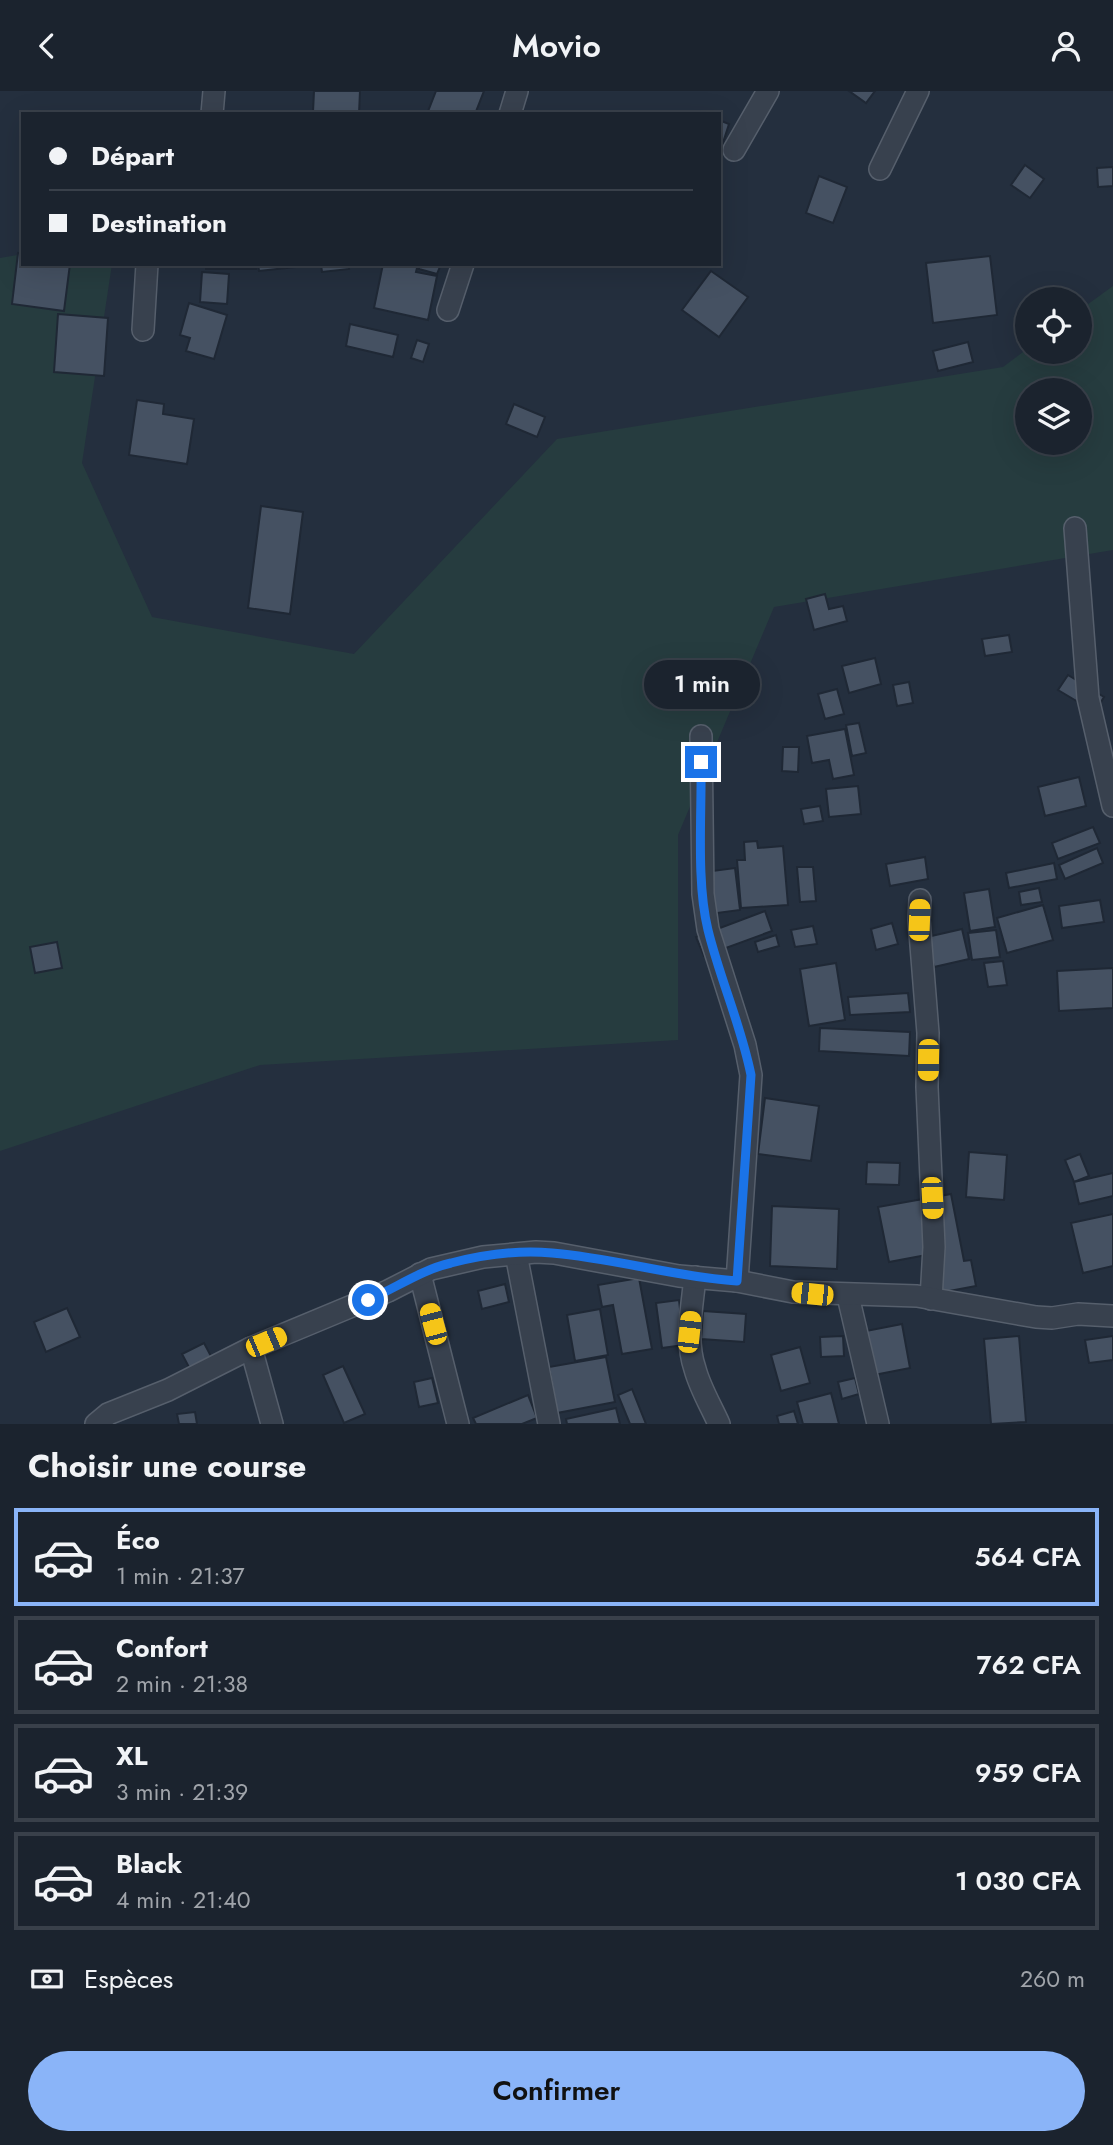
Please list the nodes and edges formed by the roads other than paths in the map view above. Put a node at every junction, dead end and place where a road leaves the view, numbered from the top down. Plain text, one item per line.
1 (214, 91) edge
2 (517, 91) edge
3 (768, 91) edge
4 (918, 91) edge
5 (212, 112) edge
6 (511, 112) edge
7 (734, 150) dead end
8 (880, 169) dead end
9 (147, 266) edge
10 (462, 266) edge
11 (448, 310) dead end
12 (143, 330) dead end
13 (1075, 528) dead end
14 (701, 736) dead end
15 (1113, 806) edge
16 (920, 900) dead end
17 (516, 1254) junction
18 (420, 1274) junction
19 (695, 1277) junction
20 (737, 1281) junction
21 (848, 1296) junction
22 (931, 1299) junction
23 (1113, 1316) edge
24 (251, 1348) junction
25 (96, 1424) edge
26 (272, 1424) edge
27 (458, 1424) edge
28 (549, 1424) edge
29 (719, 1424) edge
30 (878, 1424) edge

1 - 5 street
2 - 6 street
3 - 7 street
4 - 8 street
9 - 12 street
10 - 11 street
13 - 15 street
14 - 20 street
16 - 22 street
17 - 18 street
17 - 19 street
17 - 28 street
18 - 24 street
18 - 27 street
19 - 20 street
19 - 29 street
20 - 21 street
21 - 22 street
21 - 30 street
22 - 23 street
24 - 25 street
24 - 26 street

